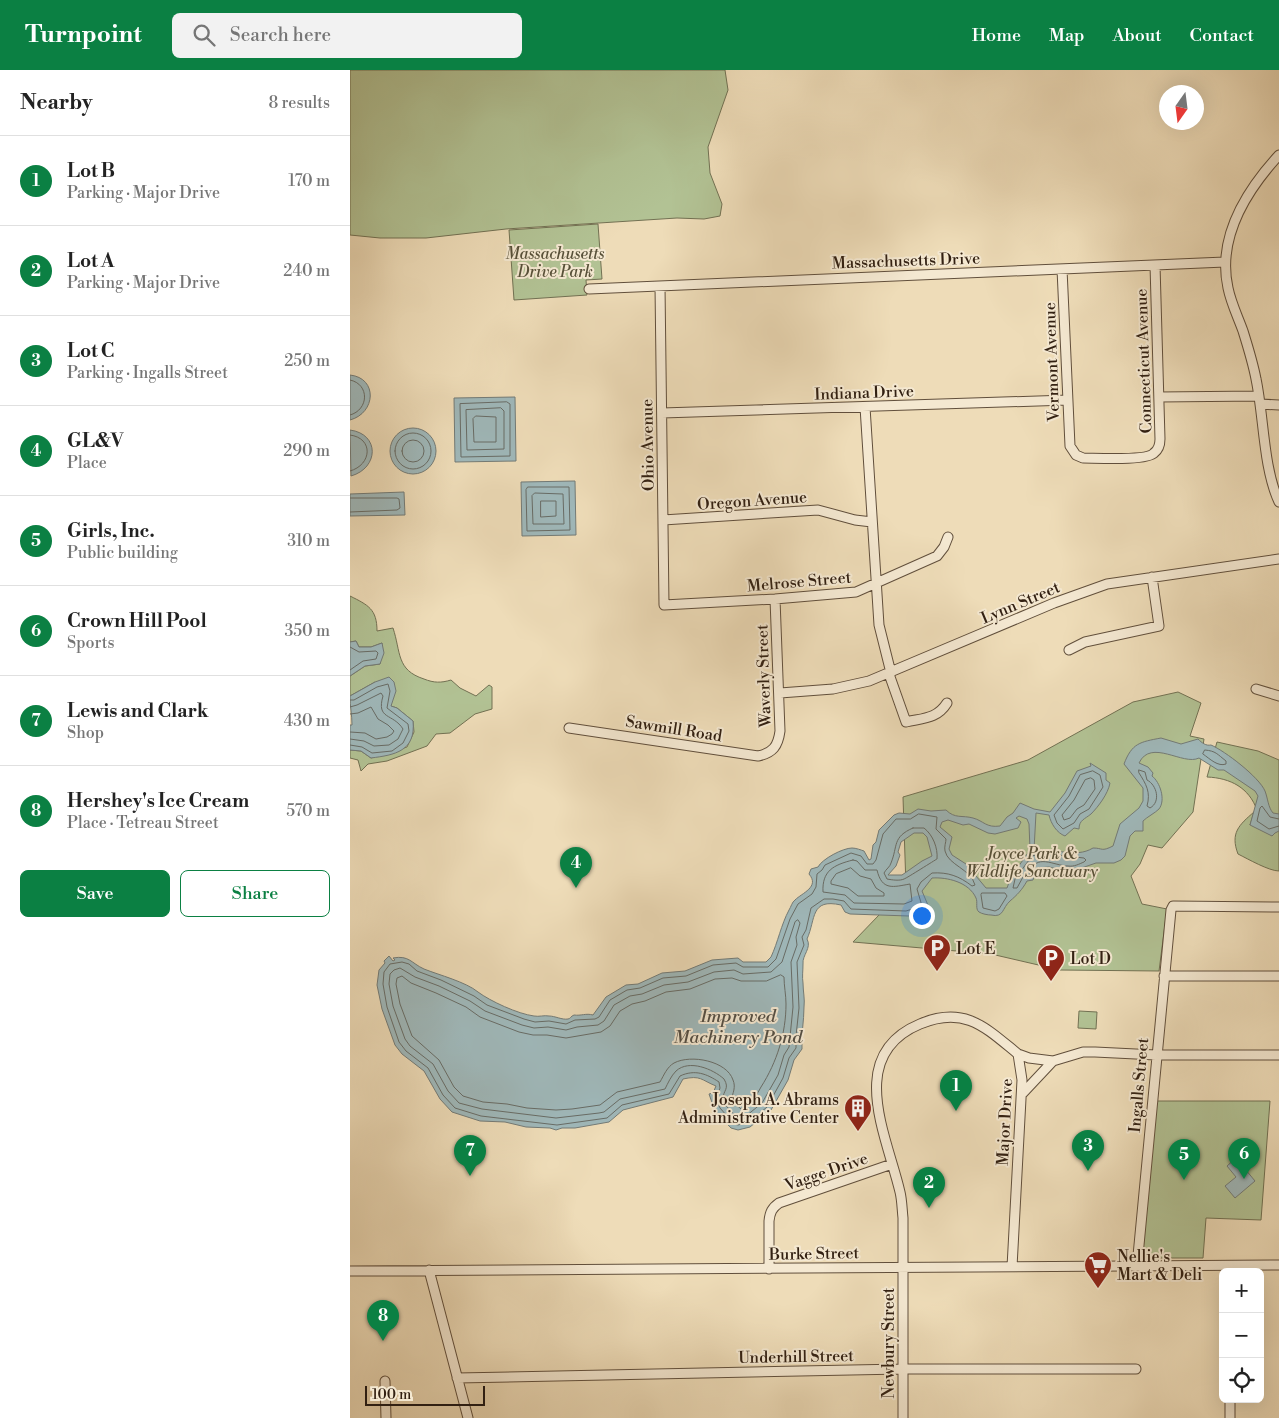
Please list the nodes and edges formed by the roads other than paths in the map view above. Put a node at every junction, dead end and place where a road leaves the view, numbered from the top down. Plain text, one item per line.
1 (1279, 155) edge
2 (1224, 262) junction
3 (1155, 265) junction
4 (1062, 269) junction
5 (660, 286) junction
6 (589, 289) dead end
7 (1159, 397) junction
8 (1067, 400) junction
9 (1260, 400) junction
10 (1279, 405) edge
11 (866, 407) junction
12 (662, 413) junction
13 (1074, 453) joint
14 (1279, 502) edge
15 (663, 520) junction
16 (872, 522) junction
17 (948, 537) dead end
18 (1279, 559) edge
19 (1152, 577) junction
20 (876, 584) junction
21 (776, 600) junction
22 (664, 605) joint
23 (1069, 650) dead end
24 (890, 673) junction
25 (1256, 688) dead end
26 (780, 693) junction
27 (1279, 696) edge
28 (947, 703) dead end
29 (568, 728) dead end
30 (774, 749) joint
31 (1279, 907) edge
32 (1164, 976) junction
33 (1279, 976) edge
34 (1018, 1054) junction
35 (1156, 1055) junction
36 (1279, 1055) edge
37 (1053, 1061) junction
38 (1022, 1094) junction
39 (892, 1164) junction
40 (1279, 1265) edge
41 (1137, 1266) junction
42 (1012, 1267) junction
43 (902, 1268) junction
44 (1242, 1268) edge
45 (769, 1269) junction
46 (1219, 1269) edge
47 (429, 1270) junction
48 (350, 1271) edge
49 (902, 1369) junction
50 (1136, 1369) dead end
51 (457, 1378) junction
52 (385, 1381) dead end
53 (1230, 1403) edge
54 (386, 1418) edge
55 (468, 1418) edge
56 (904, 1418) edge
57 (1230, 1418) edge

1 - 2 street
2 - 3 street, Massachusetts Drive
2 - 9 street
3 - 4 street, Massachusetts Drive
3 - 7 street, Connecticut Avenue
4 - 5 street, Massachusetts Drive
4 - 8 street, Vermont Avenue
5 - 6 street, Massachusetts Drive
5 - 12 street, Ohio Avenue
7 - 9 street
7 - 13 street, Connecticut Avenue
8 - 11 street, Indiana Drive
8 - 13 street, Vermont Avenue
9 - 10 street
9 - 14 street
11 - 12 street, Indiana Drive
11 - 16 street
12 - 15 street, Ohio Avenue
15 - 16 street, Oregon Avenue
15 - 22 street, Ohio Avenue
16 - 20 street
17 - 20 street, Melrose Street
18 - 19 street, Lynn Street
19 - 23 street
19 - 24 street, Lynn Street
20 - 21 street, Melrose Street
20 - 24 street
21 - 22 street, Melrose Street
21 - 26 street, Waverly Street
24 - 26 street, Lynn Street
24 - 28 street
25 - 27 street
26 - 30 street, Waverly Street
29 - 30 street, Sawmill Road
31 - 32 street, Ingalls Street
32 - 33 street
32 - 35 street, Ingalls Street
34 - 37 street
34 - 38 street, Major Drive
34 - 39 street
35 - 36 street
35 - 37 street
35 - 41 street, Ingalls Street
37 - 38 street
38 - 42 street, Major Drive
39 - 43 street
39 - 45 street, Vagge Drive
40 - 44 street, Burke Street
41 - 42 street, Burke Street
41 - 46 street, Burke Street
42 - 43 street, Burke Street
43 - 45 street, Burke Street
43 - 49 street, Newbury Street
45 - 47 street, Burke Street
47 - 48 street, Burke Street
47 - 51 street
49 - 50 street, Underhill Street
49 - 51 street, Underhill Street
49 - 56 street, Newbury Street
51 - 55 street
52 - 54 street
53 - 57 street

